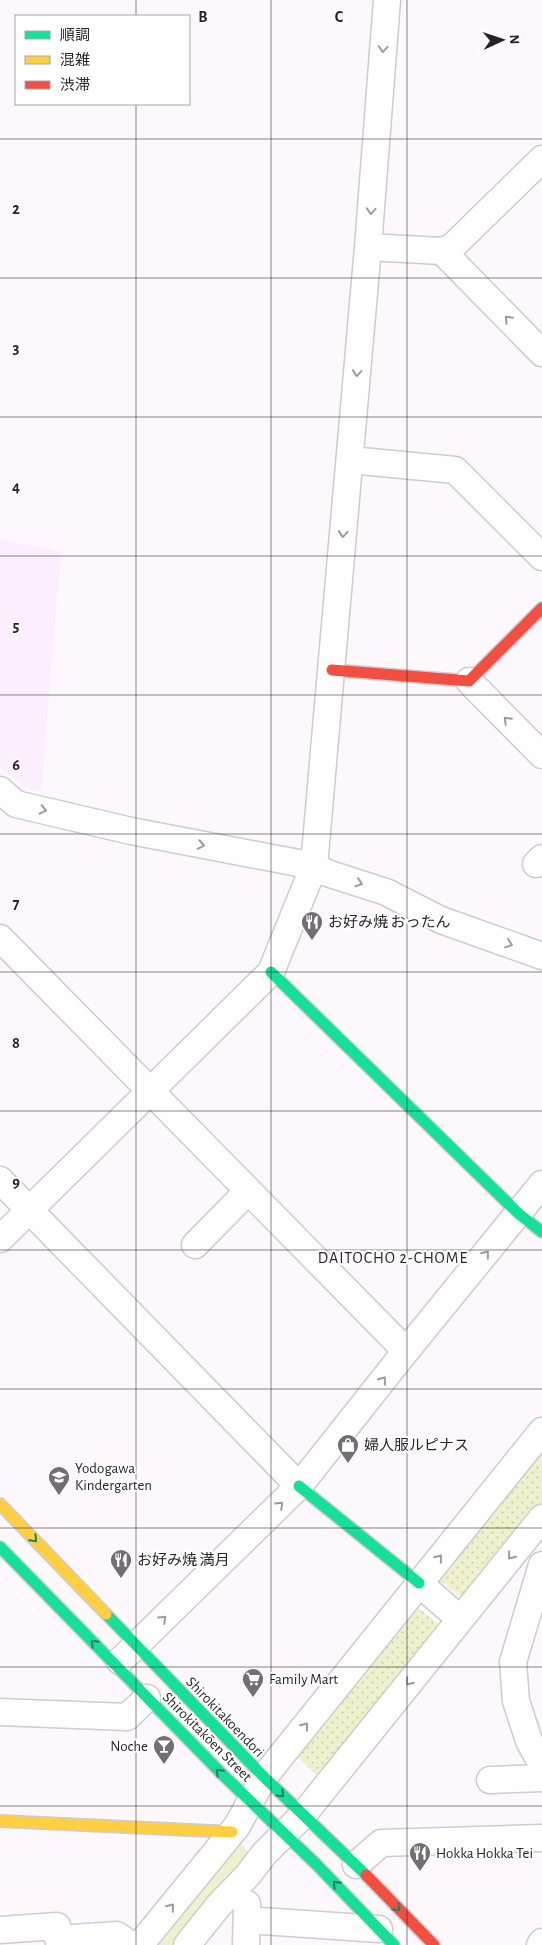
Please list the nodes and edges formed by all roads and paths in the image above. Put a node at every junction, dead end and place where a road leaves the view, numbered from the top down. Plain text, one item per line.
1 (386, 0) edge
2 (538, 172) edge
3 (368, 247) junction
4 (442, 251) junction
5 (542, 353) edge
6 (350, 460) junction
7 (542, 557) edge
8 (542, 608) edge
9 (332, 670) junction
10 (468, 682) junction
11 (542, 755) edge
12 (0, 790) edge
13 (314, 866) junction
14 (0, 938) edge
15 (542, 956) edge
16 (271, 972) junction
17 (151, 1091) junction
18 (0, 1180) edge
19 (542, 1184) edge
20 (248, 1191) junction
21 (30, 1210) junction
22 (519, 1214) junction
23 (542, 1232) edge
24 (0, 1239) edge
25 (195, 1245) dead end
26 (406, 1351) junction
27 (542, 1431) edge
28 (300, 1486) junction
29 (0, 1504) edge
30 (539, 1525) edge
31 (0, 1547) edge
32 (542, 1565) edge
33 (419, 1583) junction
34 (460, 1619) junction
35 (136, 1646) junction
36 (116, 1665) junction
37 (147, 1698) junction
38 (0, 1712) edge
39 (533, 1728) edge
40 (542, 1764) edge
41 (264, 1778) junction
42 (542, 1778) edge
43 (490, 1780) dead end
44 (250, 1801) junction
45 (303, 1815) junction
46 (0, 1821) edge
47 (232, 1832) junction
48 (286, 1834) junction
49 (542, 1838) edge
50 (356, 1866) junction
51 (248, 1875) junction
52 (0, 1930) edge
53 (246, 1933) edge
54 (387, 1937) edge
55 (542, 1942) edge
56 (131, 1945) edge
57 (140, 1945) edge
58 (187, 1945) edge
59 (434, 1945) edge
60 (540, 1945) edge

1 -> 3 street
2 - 4 street
3 - 4 street
3 -> 6 street
5 -> 4 street
6 - 7 street
6 -> 9 street
8 - 10 main road
9 - 10 main road
9 - 13 street
11 -> 10 street
12 -> 13 street
13 -> 15 street
13 - 16 street
14 - 17 street
16 - 17 street
16 - 22 main road
17 - 20 street
17 - 21 street
18 - 21 street
19 - 22 street
20 - 25 street
20 - 26 street
21 - 24 street
21 - 28 street
22 - 23 main road
26 -> 22 street
28 -> 26 street
33 -> 27 street
28 - 33 main road
35 -> 28 street
29 -> 35 main road, Shirokitakoendori
30 -> 34 street
36 -> 31 main road, Shirokitakōen Street
32 - 39 street
33 - 34 street
41 -> 33 street
34 -> 45 street
35 - 36 street
35 - 41 main road, Shirokitakoendori
36 - 37 main road, Shirokitakōen Street
37 - 38 street
44 -> 37 main road, Shirokitakōen Street
39 - 40 street
41 - 44 street
41 -> 45 main road, Shirokitakoendori
42 - 43 street
44 - 47 street
44 - 48 main road, Shirokitakōen Street
45 - 48 street
45 - 50 main road, Shirokitakoendori
46 - 47 main road
57 -> 47 street
48 - 51 street
54 -> 48 main road, Shirokitakōen Street
49 - 50 street
50 -> 59 main road, Shirokitakoendori
51 - 53 street
51 - 58 street
52 - 56 street
53 - 54 street
55 - 60 street

